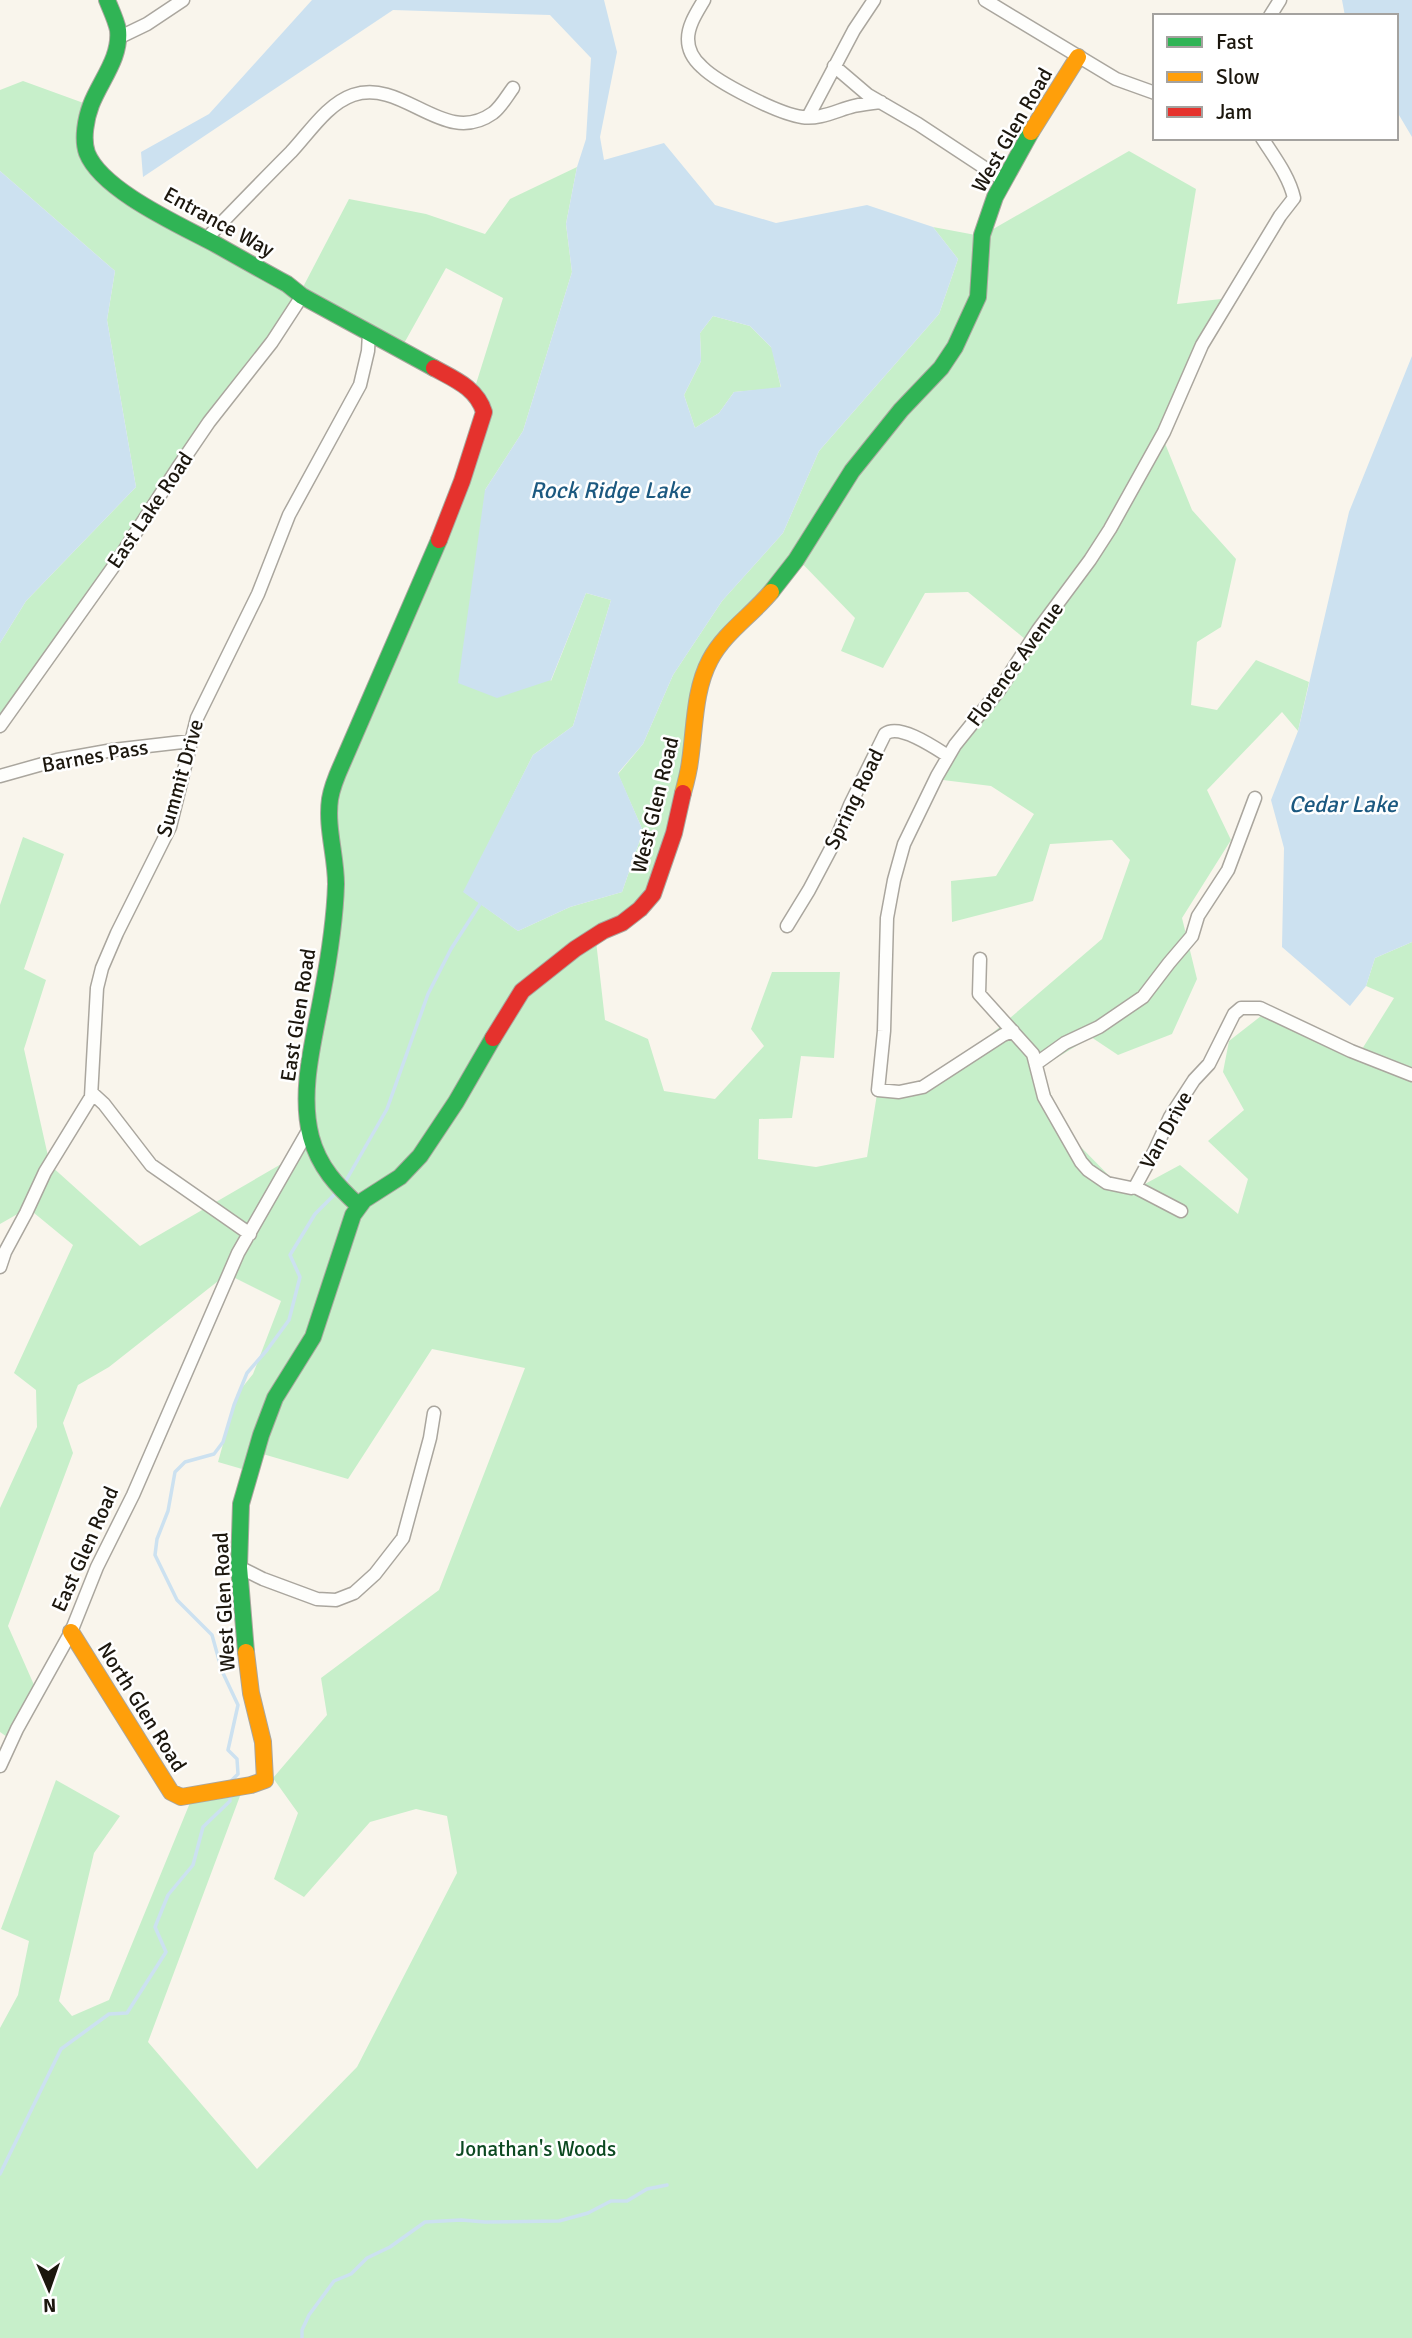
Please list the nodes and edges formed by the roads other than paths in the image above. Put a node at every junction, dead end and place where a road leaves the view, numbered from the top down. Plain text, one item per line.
1 (107, 0) edge
2 (183, 0) edge
3 (704, 0) edge
4 (874, 0) edge
5 (985, 0) edge
6 (118, 38) junction
7 (1078, 57) junction
8 (834, 66) junction
9 (513, 88) dead end
10 (1153, 92) edge
11 (881, 102) junction
12 (808, 117) junction
13 (1263, 140) edge
14 (1003, 180) junction
15 (205, 240) junction
16 (302, 296) junction
17 (369, 333) junction
18 (479, 397) joint
19 (0, 726) edge
20 (191, 741) junction
21 (948, 756) junction
22 (0, 776) edge
23 (1255, 798) dead end
24 (787, 926) dead end
25 (980, 960) dead end
26 (1013, 1031) junction
27 (1037, 1063) junction
28 (1412, 1075) edge
29 (92, 1093) junction
30 (309, 1129) junction
31 (1135, 1187) junction
32 (347, 1196) junction
33 (1181, 1210) dead end
34 (250, 1234) junction
35 (0, 1267) edge
36 (434, 1413) dead end
37 (239, 1567) junction
38 (71, 1632) junction
39 (0, 1766) edge
40 (265, 1780) joint

1 - 6 street
2 - 6 street
3 - 12 street
4 - 8 street
5 - 7 street
6 - 15 street, Entrance Way
7 - 10 street
7 - 14 street, West Glen Road
8 - 11 street
8 - 12 street
9 - 15 street
11 - 12 street
11 - 14 street
13 - 21 street, Florence Avenue
14 - 32 street, West Glen Road
15 - 16 street, Entrance Way
16 - 17 street, Entrance Way
16 - 19 street, East Lake Road
17 - 18 street, Entrance Way
17 - 20 street, Summit Drive
18 - 30 street, East Glen Road
20 - 22 street, Barnes Pass
20 - 29 street, Summit Drive
21 - 24 street, Spring Road
21 - 26 street, Florence Avenue
23 - 27 street
25 - 26 street, Van Drive
26 - 27 street, Van Drive
27 - 31 street, Van Drive
28 - 31 street, Van Drive
29 - 34 street
29 - 35 street, Summit Drive
30 - 32 street
30 - 34 street, East Glen Road
31 - 33 street
32 - 37 street, West Glen Road
34 - 38 street, East Glen Road
36 - 37 street
37 - 40 street, West Glen Road
38 - 39 street, East Glen Road
38 - 40 street, North Glen Road

